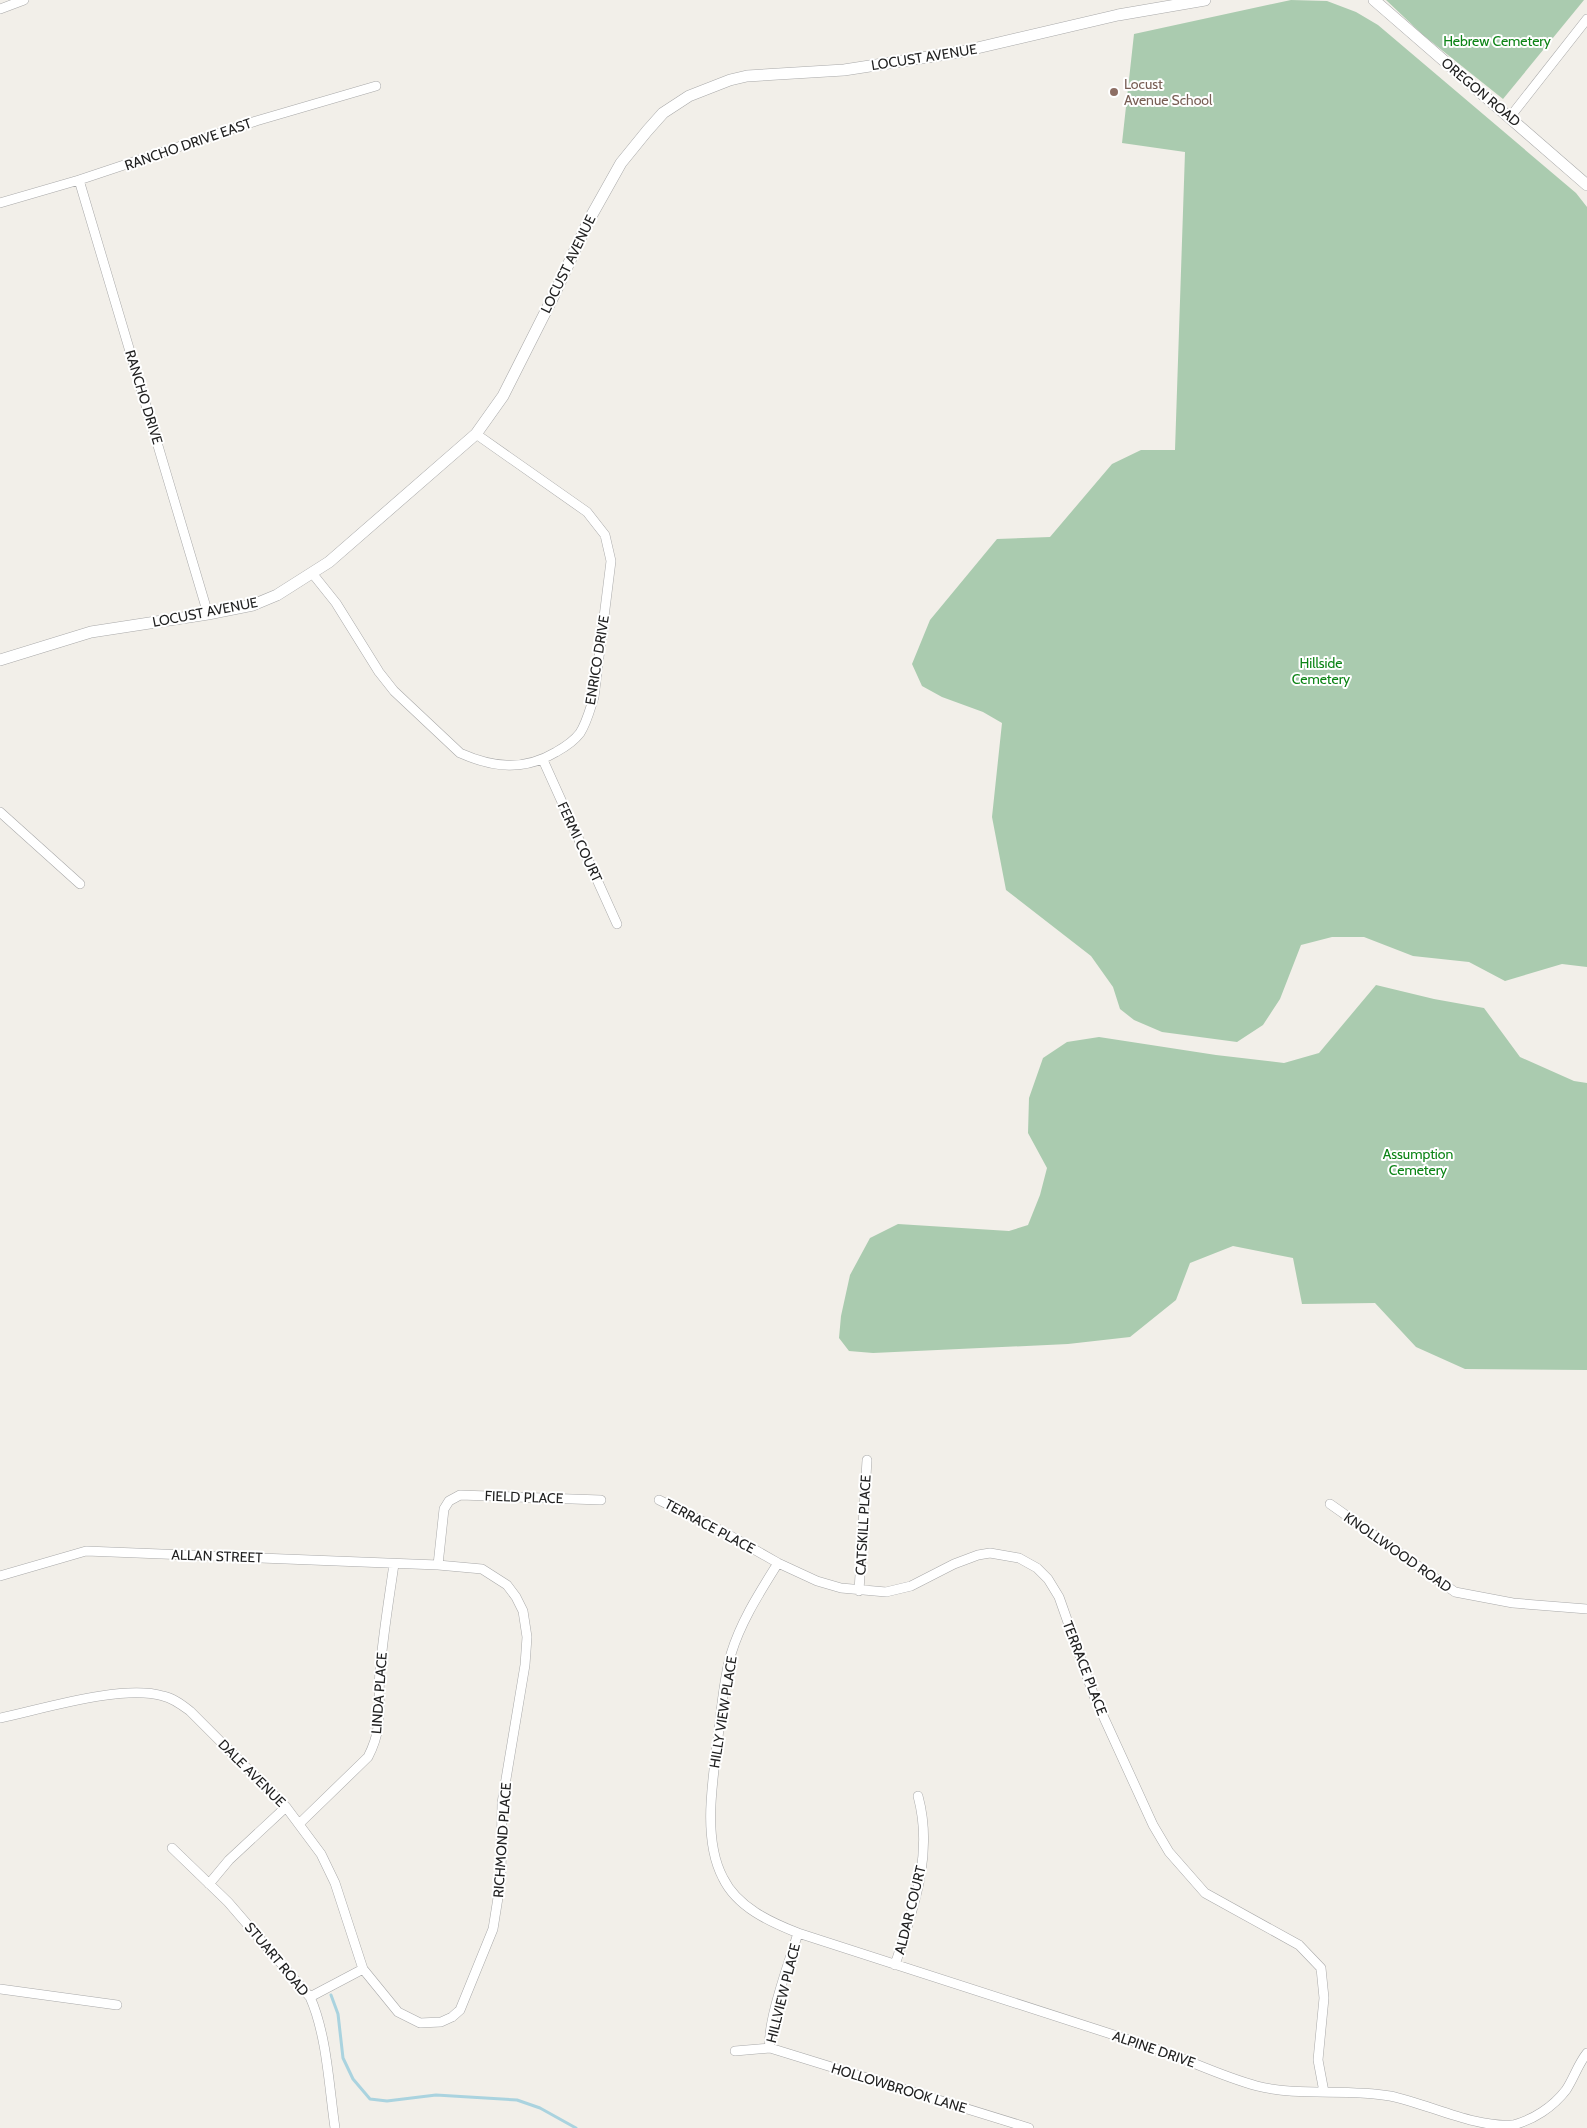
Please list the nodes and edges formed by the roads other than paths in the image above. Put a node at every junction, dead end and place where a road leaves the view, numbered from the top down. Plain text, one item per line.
1 (24, 0) edge
2 (1205, 0) edge
3 (1374, 0) edge
4 (0, 9) edge
5 (1587, 19) edge
6 (376, 86) dead end
7 (1510, 116) junction
8 (79, 180) junction
9 (1587, 185) edge
10 (0, 203) edge
11 (476, 434) junction
12 (312, 573) junction
13 (208, 614) junction
14 (0, 660) edge
15 (543, 760) junction
16 (0, 812) edge
17 (80, 884) dead end
18 (617, 924) dead end
19 (867, 1460) dead end
20 (601, 1500) dead end
21 (659, 1500) dead end
22 (1330, 1504) dead end
23 (778, 1563) junction
24 (394, 1564) junction
25 (438, 1565) junction
26 (0, 1576) edge
27 (860, 1591) junction
28 (1587, 1609) edge
29 (0, 1718) edge
30 (918, 1796) dead end
31 (286, 1807) junction
32 (300, 1823) junction
33 (172, 1848) dead end
34 (719, 1870) joint
35 (209, 1884) junction
36 (798, 1933) junction
37 (896, 1965) junction
38 (363, 1969) junction
39 (0, 1989) edge
40 (310, 1997) junction
41 (117, 2005) dead end
42 (398, 2012) joint
43 (770, 2048) junction
44 (735, 2051) dead end
45 (1587, 2053) edge
46 (1324, 2092) junction
47 (335, 2128) edge
48 (1029, 2128) edge

1 - 4 street
2 - 11 street, LOCUST AVENUE
3 - 7 street, OREGON ROAD
5 - 7 street
6 - 8 street, RANCHO DRIVE EAST
7 - 9 street, OREGON ROAD
8 - 10 street, RANCHO DRIVE EAST
8 - 13 street, RANCHO DRIVE
11 - 12 street, LOCUST AVENUE
11 - 15 street, ENRICO DRIVE
12 - 13 street, LOCUST AVENUE
12 - 15 street, ENRICO DRIVE
13 - 14 street, LOCUST AVENUE
15 - 18 street, FERMI COURT
16 - 17 street
19 - 27 street, CATSKILL PLACE
20 - 25 street, FIELD PLACE
21 - 23 street, TERRACE PLACE
22 - 28 street, KNOLLWOOD ROAD
23 - 27 street, TERRACE PLACE
23 - 34 street, HILLY VIEW PLACE
24 - 25 street, ALLAN STREET
24 - 26 street, ALLAN STREET
24 - 32 street, LINDA PLACE
25 - 42 street, RICHMOND PLACE
27 - 46 street, TERRACE PLACE
29 - 31 street, DALE AVENUE
30 - 37 street, ALDAR COURT
31 - 32 street, DALE AVENUE
31 - 35 street
32 - 38 street, DALE AVENUE
33 - 35 street, STUART ROAD
34 - 36 street, ALPINE DRIVE
35 - 40 street, STUART ROAD
36 - 37 street, ALPINE DRIVE
36 - 43 street, HILLVIEW PLACE
37 - 46 street, ALPINE DRIVE
38 - 40 street
38 - 42 street, DALE AVENUE
39 - 41 street
40 - 47 street, STUART ROAD
43 - 44 street, HILLVIEW PLACE
43 - 48 street, HOLLOWBROOK LANE
45 - 46 street, ALPINE DRIVE

